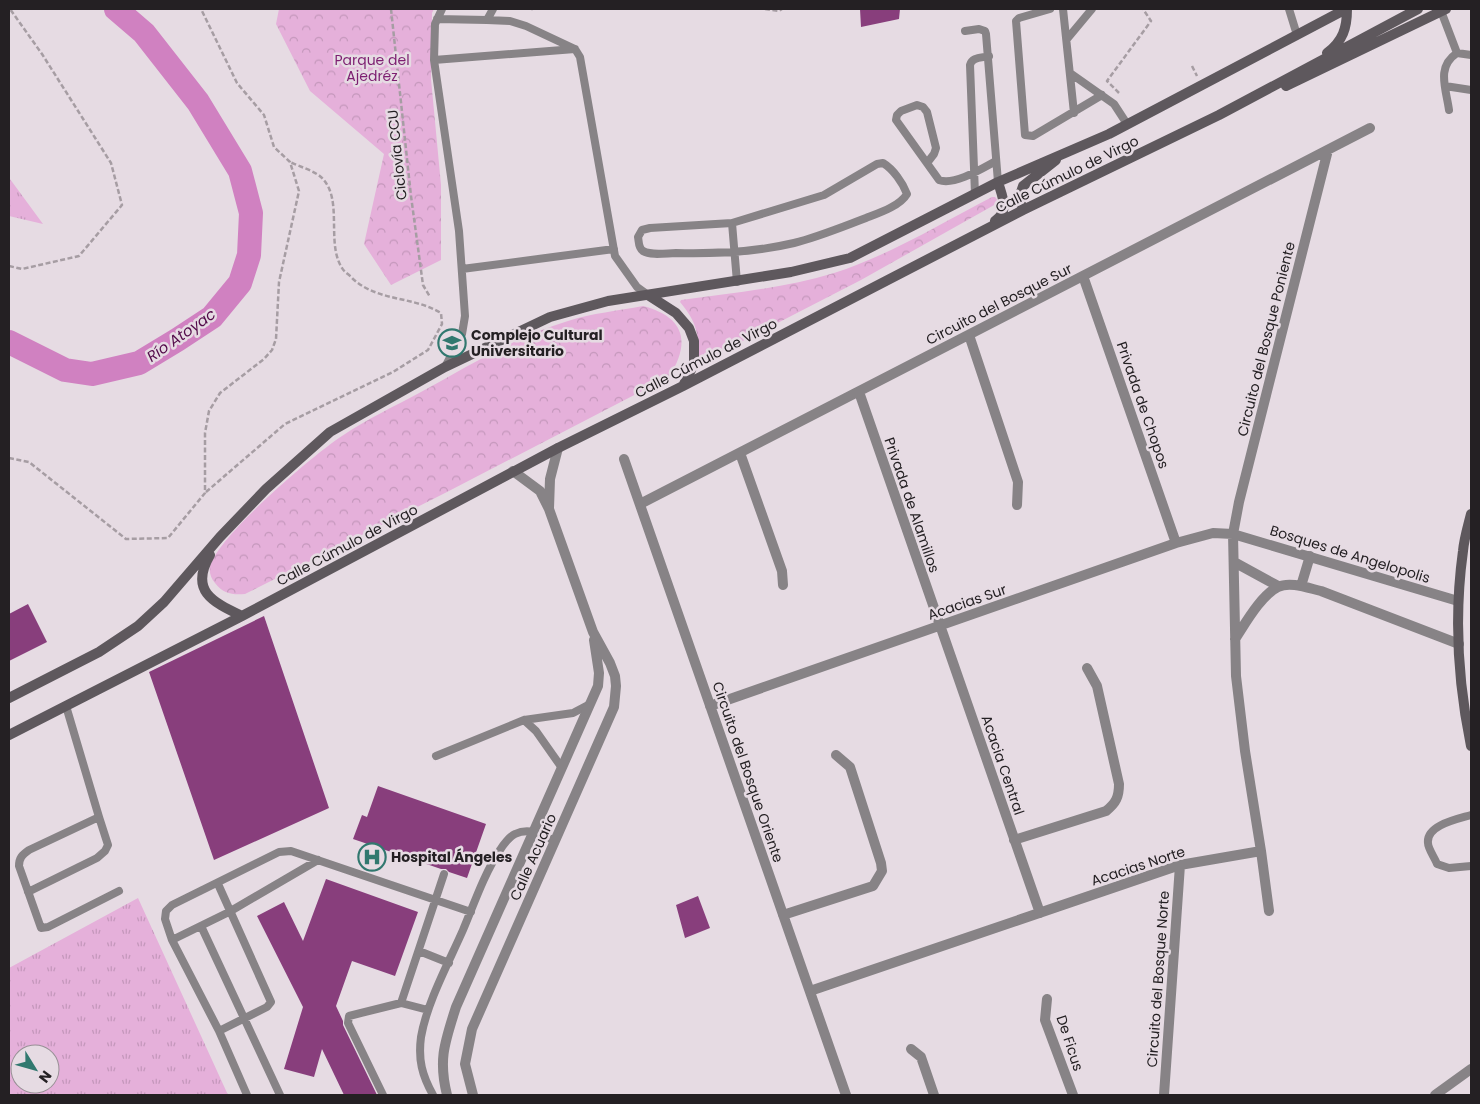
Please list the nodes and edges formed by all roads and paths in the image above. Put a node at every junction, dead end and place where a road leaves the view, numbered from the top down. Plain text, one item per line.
1 (10, 9) edge
2 (201, 9) edge
3 (391, 9) edge
4 (442, 9) edge
5 (765, 9) edge
6 (782, 9) edge
7 (1050, 9) edge
8 (1063, 9) edge
9 (1092, 9) edge
10 (1143, 9) edge
11 (1289, 9) edge
12 (1346, 9) edge
13 (1416, 9) edge
14 (492, 10) edge
15 (1444, 10) edge
16 (437, 19) junction
17 (487, 20) junction
18 (965, 30) dead end
19 (1297, 35) junction
20 (1067, 38) junction
21 (575, 49) junction
22 (1457, 53) junction
23 (1471, 55) edge
24 (989, 56) junction
25 (434, 60) junction
26 (1304, 70) junction
27 (1070, 73) junction
28 (1445, 86) junction
29 (1471, 90) edge
30 (1102, 95) junction
31 (1256, 95) junction
32 (1124, 99) dead end
33 (1449, 110) dead end
34 (1074, 113) junction
35 (1127, 124) junction
36 (1370, 128) dead end
37 (1328, 150) junction
38 (1065, 154) junction
39 (996, 161) junction
40 (290, 162) junction
41 (927, 163) junction
42 (974, 173) junction
43 (998, 182) junction
44 (975, 194) junction
45 (1023, 210) junction
46 (732, 223) junction
47 (954, 247) junction
48 (614, 249) junction
49 (734, 252) junction
50 (9, 266) edge
51 (462, 269) junction
52 (1083, 276) junction
53 (737, 282) junction
54 (648, 295) junction
55 (430, 297) dead end
56 (969, 335) junction
57 (445, 367) junction
58 (683, 386) junction
59 (859, 392) junction
60 (558, 448) junction
61 (740, 453) junction
62 (9, 458) edge
63 (624, 458) dead end
64 (513, 472) junction
65 (205, 493) junction
66 (640, 504) junction
67 (1017, 505) dead end
68 (550, 509) junction
69 (1471, 514) edge
70 (1233, 534) junction
71 (220, 537) junction
72 (1176, 543) junction
73 (1310, 556) junction
74 (1234, 562) junction
75 (783, 585) dead end
76 (1278, 586) junction
77 (1301, 586) junction
78 (1458, 601) junction
79 (242, 616) junction
80 (940, 626) junction
81 (593, 632) junction
82 (1235, 640) junction
83 (1459, 644) junction
84 (1087, 668) dead end
85 (36, 684) junction
86 (9, 698) edge
87 (590, 704) junction
88 (9, 706) edge
89 (66, 706) junction
90 (710, 706) junction
91 (524, 720) junction
92 (9, 735) edge
93 (1471, 746) edge
94 (836, 755) dead end
95 (436, 756) dead end
96 (562, 768) junction
97 (1471, 815) edge
98 (100, 817) junction
99 (534, 831) junction
100 (1014, 840) junction
101 (555, 841) junction
102 (1261, 852) junction
103 (318, 860) junction
104 (1180, 865) junction
105 (1471, 866) edge
106 (444, 874) dead end
107 (218, 884) junction
108 (120, 891) dead end
109 (28, 892) junction
110 (436, 901) junction
111 (1269, 911) dead end
112 (229, 912) junction
113 (471, 912) junction
114 (1040, 913) junction
115 (783, 915) junction
116 (201, 926) junction
117 (172, 940) junction
118 (419, 951) junction
119 (449, 963) junction
120 (810, 991) junction
121 (1047, 999) dead end
122 (401, 1003) junction
123 (428, 1010) junction
124 (245, 1017) junction
125 (219, 1031) junction
126 (911, 1049) dead end
127 (1471, 1069) edge
128 (247, 1095) edge
129 (280, 1095) edge
130 (383, 1095) edge
131 (432, 1095) edge
132 (447, 1095) edge
133 (473, 1095) edge
134 (846, 1095) edge
135 (934, 1095) edge
136 (1073, 1095) edge
137 (1164, 1095) edge
138 (1435, 1095) edge

1 - 50 path
2 - 40 path
3 - 55 path, Ciclovía CCU
4 - 16 lane
5 - 6 path
7 - 34 lane
8 - 20 lane
9 - 20 lane
10 - 32 path
11 - 19 lane
12 - 19 main road, Calle Cúmulo de Virgo
12 - 26 main road
13 - 26 main road, Calle Cúmulo de Virgo
14 - 17 lane
15 - 22 lane
15 - 31 main road
16 - 17 lane
16 - 25 lane
17 - 21 lane
18 - 24 lane
19 - 35 main road, Calle Cúmulo de Virgo
20 - 27 lane
21 - 25 lane
21 - 48 lane
22 - 23 lane
22 - 28 lane
24 - 39 lane
24 - 42 lane
25 - 51 lane
26 - 31 main road, Calle Cúmulo de Virgo
27 - 30 lane
27 - 34 lane
28 - 29 lane
28 - 33 lane
30 - 34 lane
30 - 35 lane
31 - 45 main road, Calle Cúmulo de Virgo
35 - 38 main road, Calle Cúmulo de Virgo
36 - 37 street, Circuito del Bosque Sur
37 - 52 street, Circuito del Bosque Sur
37 - 70 street, Circuito del Bosque Poniente
38 - 43 main road, Calle Cúmulo de Virgo
38 - 45 main road
39 - 42 lane
39 - 43 lane
40 - 65 path
40 - 65 path
41 - 41 lane
41 - 42 lane
42 - 44 lane
43 - 44 main road, Calle Cúmulo de Virgo
43 - 47 main road
44 - 53 main road, Calle Cúmulo de Virgo
45 - 47 main road, Calle Cúmulo de Virgo
46 - 49 lane
46 - 49 lane
46 - 49 lane
47 - 58 main road, Calle Cúmulo de Virgo
48 - 51 lane
48 - 54 lane
49 - 53 lane
51 - 57 lane
52 - 56 street, Circuito del Bosque Sur
52 - 72 street, Privada de Chopos
53 - 54 main road, Calle Cúmulo de Virgo
54 - 57 main road, Calle Cúmulo de Virgo
54 - 58 main road
56 - 59 street, Circuito del Bosque Sur
56 - 67 street
57 - 71 main road, Calle Cúmulo de Virgo
58 - 60 main road, Calle Cúmulo de Virgo
59 - 61 street, Circuito del Bosque Sur
59 - 80 street, Privada de Alamillos
60 - 64 main road, Calle Cúmulo de Virgo
60 - 68 street, Calle Acuario
61 - 66 street, Circuito del Bosque Sur
61 - 75 street
62 - 65 path
63 - 66 street, Circuito del Bosque Oriente
64 - 68 street, Calle Acuario
64 - 79 main road, Calle Cúmulo de Virgo
66 - 90 street, Circuito del Bosque Oriente
68 - 81 street, Calle Acuario
69 - 78 main road
70 - 72 street, Acacias Sur
70 - 73 street, Bosques de Angelopolis
70 - 74 street
71 - 79 main road
71 - 85 main road, Calle Cúmulo de Virgo
72 - 80 street, Acacias Sur
73 - 77 street
73 - 78 street, Bosques de Angelopolis
74 - 76 street
74 - 82 street
76 - 77 street
76 - 82 street
77 - 83 street
78 - 83 main road
79 - 89 main road, Calle Cúmulo de Virgo
80 - 90 street, Acacias Sur
80 - 100 street, Acacia Central
81 - 87 street, Calle Acuario
81 - 101 street, Calle Acuario
82 - 102 street
83 - 93 main road
84 - 100 street
85 - 86 main road, Calle Cúmulo de Virgo
85 - 88 main road
87 - 91 lane
87 - 96 street, Calle Acuario
89 - 92 main road, Calle Cúmulo de Virgo
89 - 98 lane
90 - 115 street, Circuito del Bosque Oriente
91 - 95 lane
91 - 96 lane
94 - 115 street
96 - 99 street, Calle Acuario
97 - 105 lane
98 - 109 lane
98 - 109 lane
99 - 101 lane
99 - 113 lane
99 - 132 street, Calle Acuario
100 - 114 street, Acacia Central
101 - 133 street, Calle Acuario
102 - 104 street, Acacias Norte
102 - 111 street
103 - 107 lane
103 - 110 lane
103 - 112 lane
104 - 114 street, Acacias Norte
104 - 137 street, Circuito del Bosque Norte
106 - 110 lane
107 - 112 lane
107 - 117 lane
108 - 109 lane
110 - 113 lane
110 - 118 lane
112 - 116 lane
112 - 124 lane
113 - 119 lane
114 - 120 street, Acacias Norte
115 - 120 street, Circuito del Bosque Oriente
116 - 117 lane
116 - 124 lane
117 - 125 lane
118 - 119 lane
118 - 122 lane
119 - 123 lane
120 - 134 street, Circuito del Bosque Oriente
121 - 136 street, De Ficus
122 - 123 lane
122 - 130 lane
123 - 131 lane
124 - 125 lane
124 - 129 lane
125 - 128 lane
126 - 135 street
127 - 138 street

